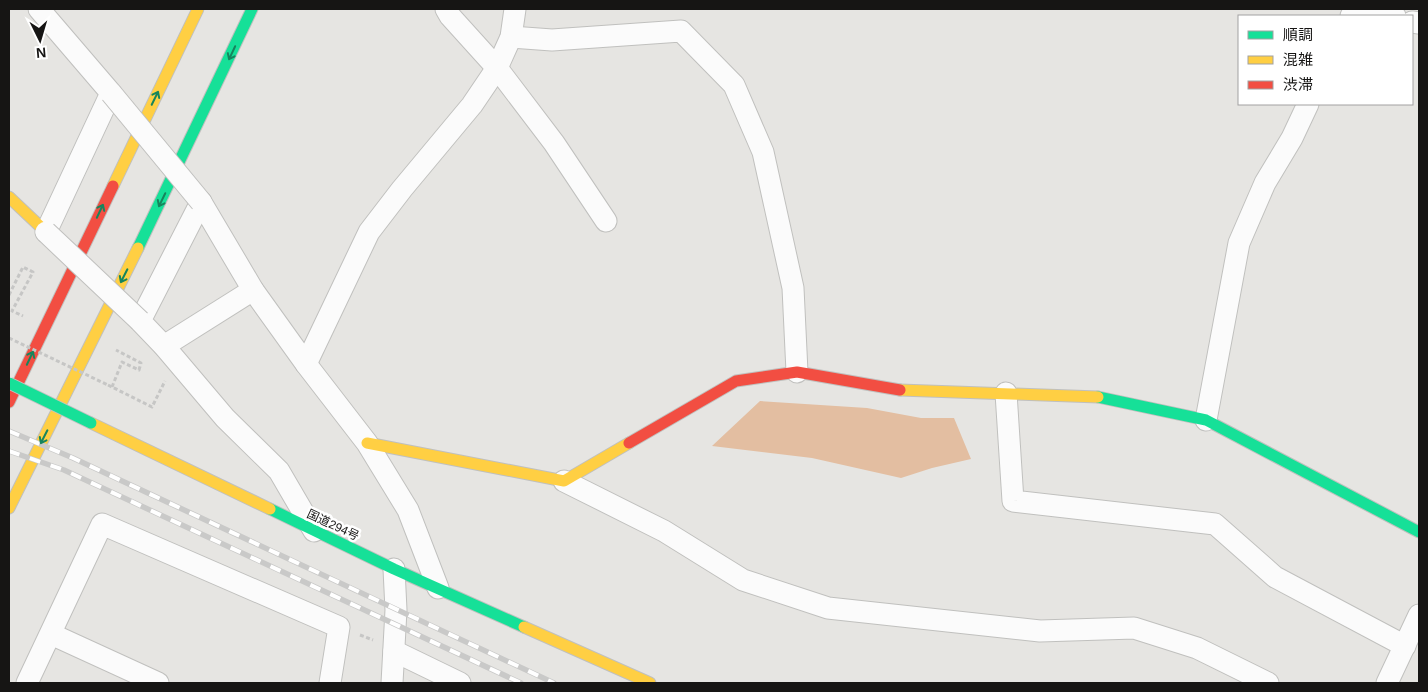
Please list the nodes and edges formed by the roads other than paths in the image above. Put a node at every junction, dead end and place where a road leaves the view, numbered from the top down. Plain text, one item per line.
1 (39, 9) edge
2 (198, 9) edge
3 (252, 9) edge
4 (446, 9) edge
5 (515, 9) edge
6 (1372, 9) edge
7 (1392, 15) edge
8 (511, 37) junction
9 (497, 68) junction
10 (111, 93) junction
11 (1308, 105) edge
12 (9, 197) edge
13 (201, 202) junction
14 (606, 221) dead end
15 (46, 232) junction
16 (253, 290) junction
17 (140, 320) junction
18 (170, 353) junction
19 (306, 364) junction
20 (797, 372) junction
21 (9, 383) edge
22 (1006, 394) junction
23 (9, 402) edge
24 (1206, 420) junction
25 (367, 443) junction
26 (564, 480) junction
27 (9, 508) edge
28 (314, 531) junction
29 (1419, 532) edge
30 (394, 569) junction
31 (438, 588) junction
32 (1419, 615) edge
33 (50, 634) junction
34 (1405, 646) junction
35 (394, 649) junction
36 (27, 683) edge
37 (158, 683) edge
38 (330, 683) edge
39 (392, 683) edge
40 (460, 683) edge
41 (650, 683) edge
42 (1268, 683) edge
43 (1387, 683) edge

1 - 10 street
23 -> 2 main road
3 -> 27 main road
4 - 9 street
5 - 8 street
6 - 7 street
8 - 9 street
8 - 20 street
9 - 14 street
9 - 19 street
10 - 13 street, bridge
10 - 15 street
11 - 24 street
12 - 15 main road
13 - 16 street
13 - 17 street
15 - 17 street, bridge
16 - 18 street
16 - 19 street
17 - 18 street
18 - 28 street
19 - 25 street
20 - 22 main road
20 - 26 main road
21 - 28 main road, 国道294号, bridge
22 - 24 main road
22 - 34 street
24 - 29 main road
25 - 26 main road
25 - 31 street
26 - 42 street
28 - 30 main road, 国道294号
30 - 31 main road, 国道294号
30 - 35 street
31 - 41 main road, 国道294号
32 - 34 street
33 - 36 street
33 - 37 street
33 - 38 street
34 - 43 street
35 - 39 street
35 - 40 street

